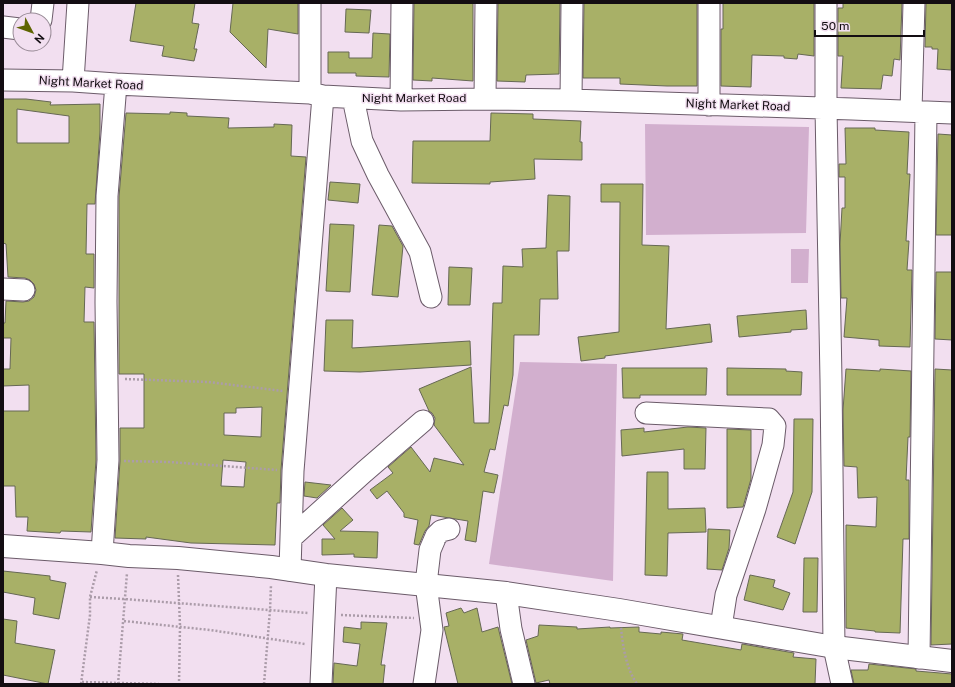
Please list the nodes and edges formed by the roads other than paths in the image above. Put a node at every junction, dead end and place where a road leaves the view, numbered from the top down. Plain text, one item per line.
1 (78, 3) edge
2 (310, 3) edge
3 (402, 3) edge
4 (486, 3) edge
5 (572, 3) edge
6 (709, 3) edge
7 (826, 3) edge
8 (914, 3) edge
9 (3, 80) edge
10 (73, 80) junction
11 (116, 84) junction
12 (317, 95) junction
13 (353, 98) junction
14 (485, 99) junction
15 (401, 100) junction
16 (571, 100) junction
17 (709, 105) junction
18 (826, 108) junction
19 (918, 112) junction
20 (952, 113) edge
21 (3, 289) edge
22 (24, 290) dead end
23 (431, 297) dead end
24 (646, 414) dead end
25 (423, 421) dead end
26 (449, 529) dead end
27 (291, 538) junction
28 (3, 546) edge
29 (102, 553) junction
30 (281, 569) junction
31 (326, 575) junction
32 (426, 584) junction
33 (506, 593) junction
34 (721, 627) junction
35 (834, 647) junction
36 (919, 658) junction
37 (952, 662) edge
38 (321, 684) edge
39 (424, 684) edge
40 (524, 684) edge
41 (842, 684) edge

1 - 10 street
2 - 12 street
3 - 15 street
4 - 14 street
5 - 16 street
6 - 17 street
7 - 18 street
8 - 19 street
9 - 10 street, Night Market Road
10 - 11 street, Night Market Road
11 - 12 street, Night Market Road
11 - 29 street
12 - 13 street, Night Market Road
12 - 27 street
13 - 15 street, Night Market Road
13 - 23 street
14 - 15 street, Night Market Road
14 - 16 street, Night Market Road
16 - 17 street, Night Market Road
17 - 18 street, Night Market Road
18 - 19 street, Night Market Road
18 - 35 street
19 - 20 street, Night Market Road
19 - 36 street
21 - 22 street
24 - 34 street
25 - 27 street
26 - 32 street
27 - 30 street
28 - 29 main road
29 - 30 main road
30 - 31 main road
31 - 32 main road
31 - 38 street
32 - 33 main road
32 - 39 street
33 - 34 main road
33 - 40 street
34 - 35 main road
35 - 36 main road
35 - 41 street
36 - 37 main road

